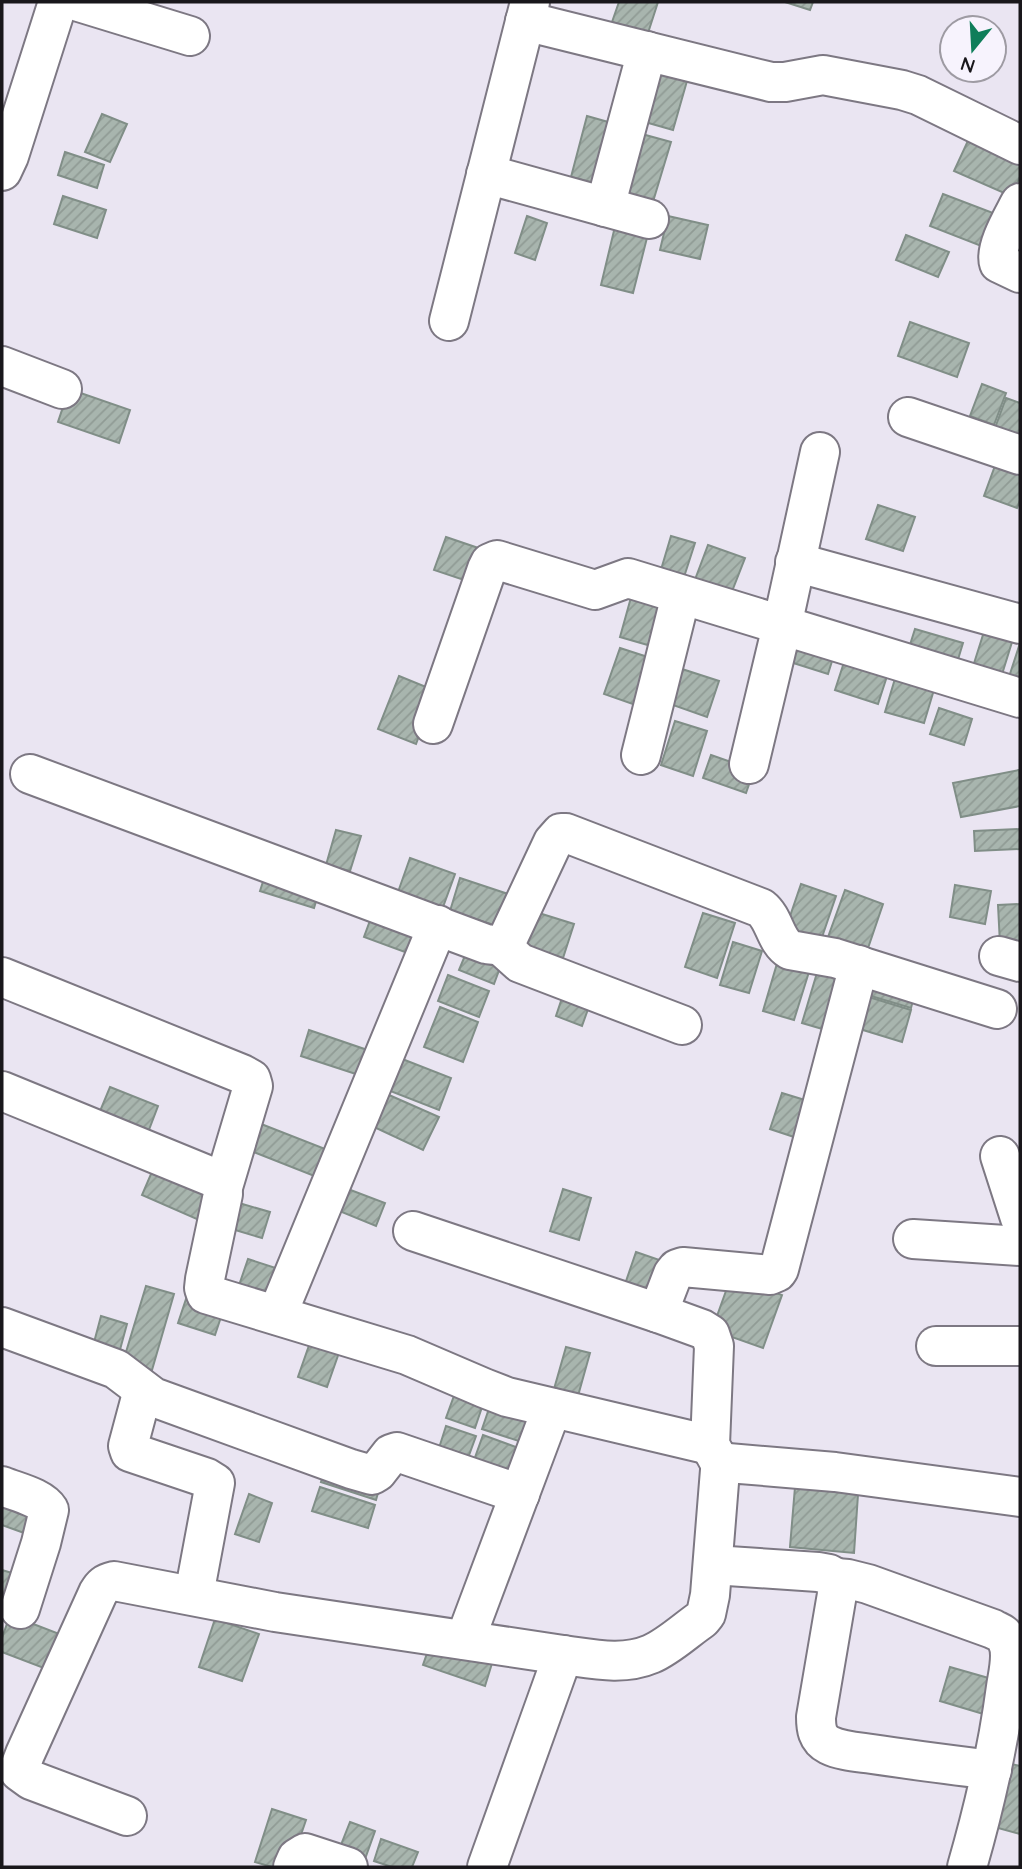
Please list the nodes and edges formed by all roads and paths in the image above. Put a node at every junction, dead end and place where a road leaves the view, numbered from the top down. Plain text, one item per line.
1 (58, 2) edge
2 (79, 2) edge
3 (527, 11) edge
4 (190, 36) dead end
5 (647, 51) junction
6 (1020, 145) edge
7 (2, 171) edge
8 (486, 174) junction
9 (1020, 203) edge
10 (605, 207) junction
11 (649, 219) dead end
12 (1020, 273) edge
13 (449, 321) dead end
14 (2, 366) edge
15 (62, 389) dead end
16 (908, 418) dead end
17 (820, 452) dead end
18 (1020, 455) edge
19 (795, 562) junction
20 (681, 595) junction
21 (1020, 624) edge
22 (782, 626) junction
23 (1020, 698) edge
24 (433, 724) dead end
25 (642, 755) dead end
26 (749, 764) dead end
27 (30, 774) dead end
28 (438, 925) junction
29 (500, 945) junction
30 (859, 965) junction
31 (2, 977) edge
32 (997, 1009) dead end
33 (682, 1026) dead end
34 (2, 1091) edge
35 (1000, 1156) dead end
36 (223, 1187) junction
37 (1020, 1218) edge
38 (413, 1231) dead end
39 (913, 1240) dead end
40 (1020, 1246) edge
41 (658, 1313) junction
42 (277, 1315) junction
43 (2, 1327) edge
44 (936, 1346) dead end
45 (1020, 1346) edge
46 (144, 1390) junction
47 (552, 1408) junction
48 (716, 1456) junction
49 (2, 1486) edge
50 (520, 1494) junction
51 (1020, 1497) edge
52 (713, 1566) junction
53 (836, 1578) junction
54 (194, 1595) junction
55 (20, 1609) dead end
56 (465, 1640) junction
57 (563, 1655) junction
58 (13, 1751) edge
59 (992, 1770) junction
60 (127, 1816) dead end
61 (293, 1867) edge
62 (348, 1867) edge
63 (487, 1867) edge
64 (967, 1867) edge

1 - 7 street
2 - 4 street
3 - 5 street
3 - 8 street
5 - 6 street
5 - 10 street
8 - 10 street
8 - 13 street
9 - 12 street
10 - 11 street
14 - 15 street
16 - 18 street
17 - 19 street
19 - 21 street
19 - 22 street
20 - 22 street
20 - 24 street
20 - 25 street
22 - 23 street
22 - 26 street
27 - 28 street
28 - 29 street
28 - 42 street
29 - 30 street
29 - 33 street
30 - 32 street
30 - 41 street
31 - 36 street
34 - 36 street
35 - 37 street
36 - 42 street
38 - 41 street
39 - 40 street
41 - 48 street
42 - 47 street
43 - 46 street
44 - 45 street
46 - 50 street
46 - 54 street
47 - 48 street
47 - 50 street
48 - 51 street
48 - 52 street
49 - 55 street
50 - 56 street
52 - 53 street
52 - 57 street
53 - 59 street
53 - 59 street
54 - 56 street
54 - 58 street
56 - 57 street
57 - 63 street
58 - 60 street
59 - 64 street
61 - 62 street

